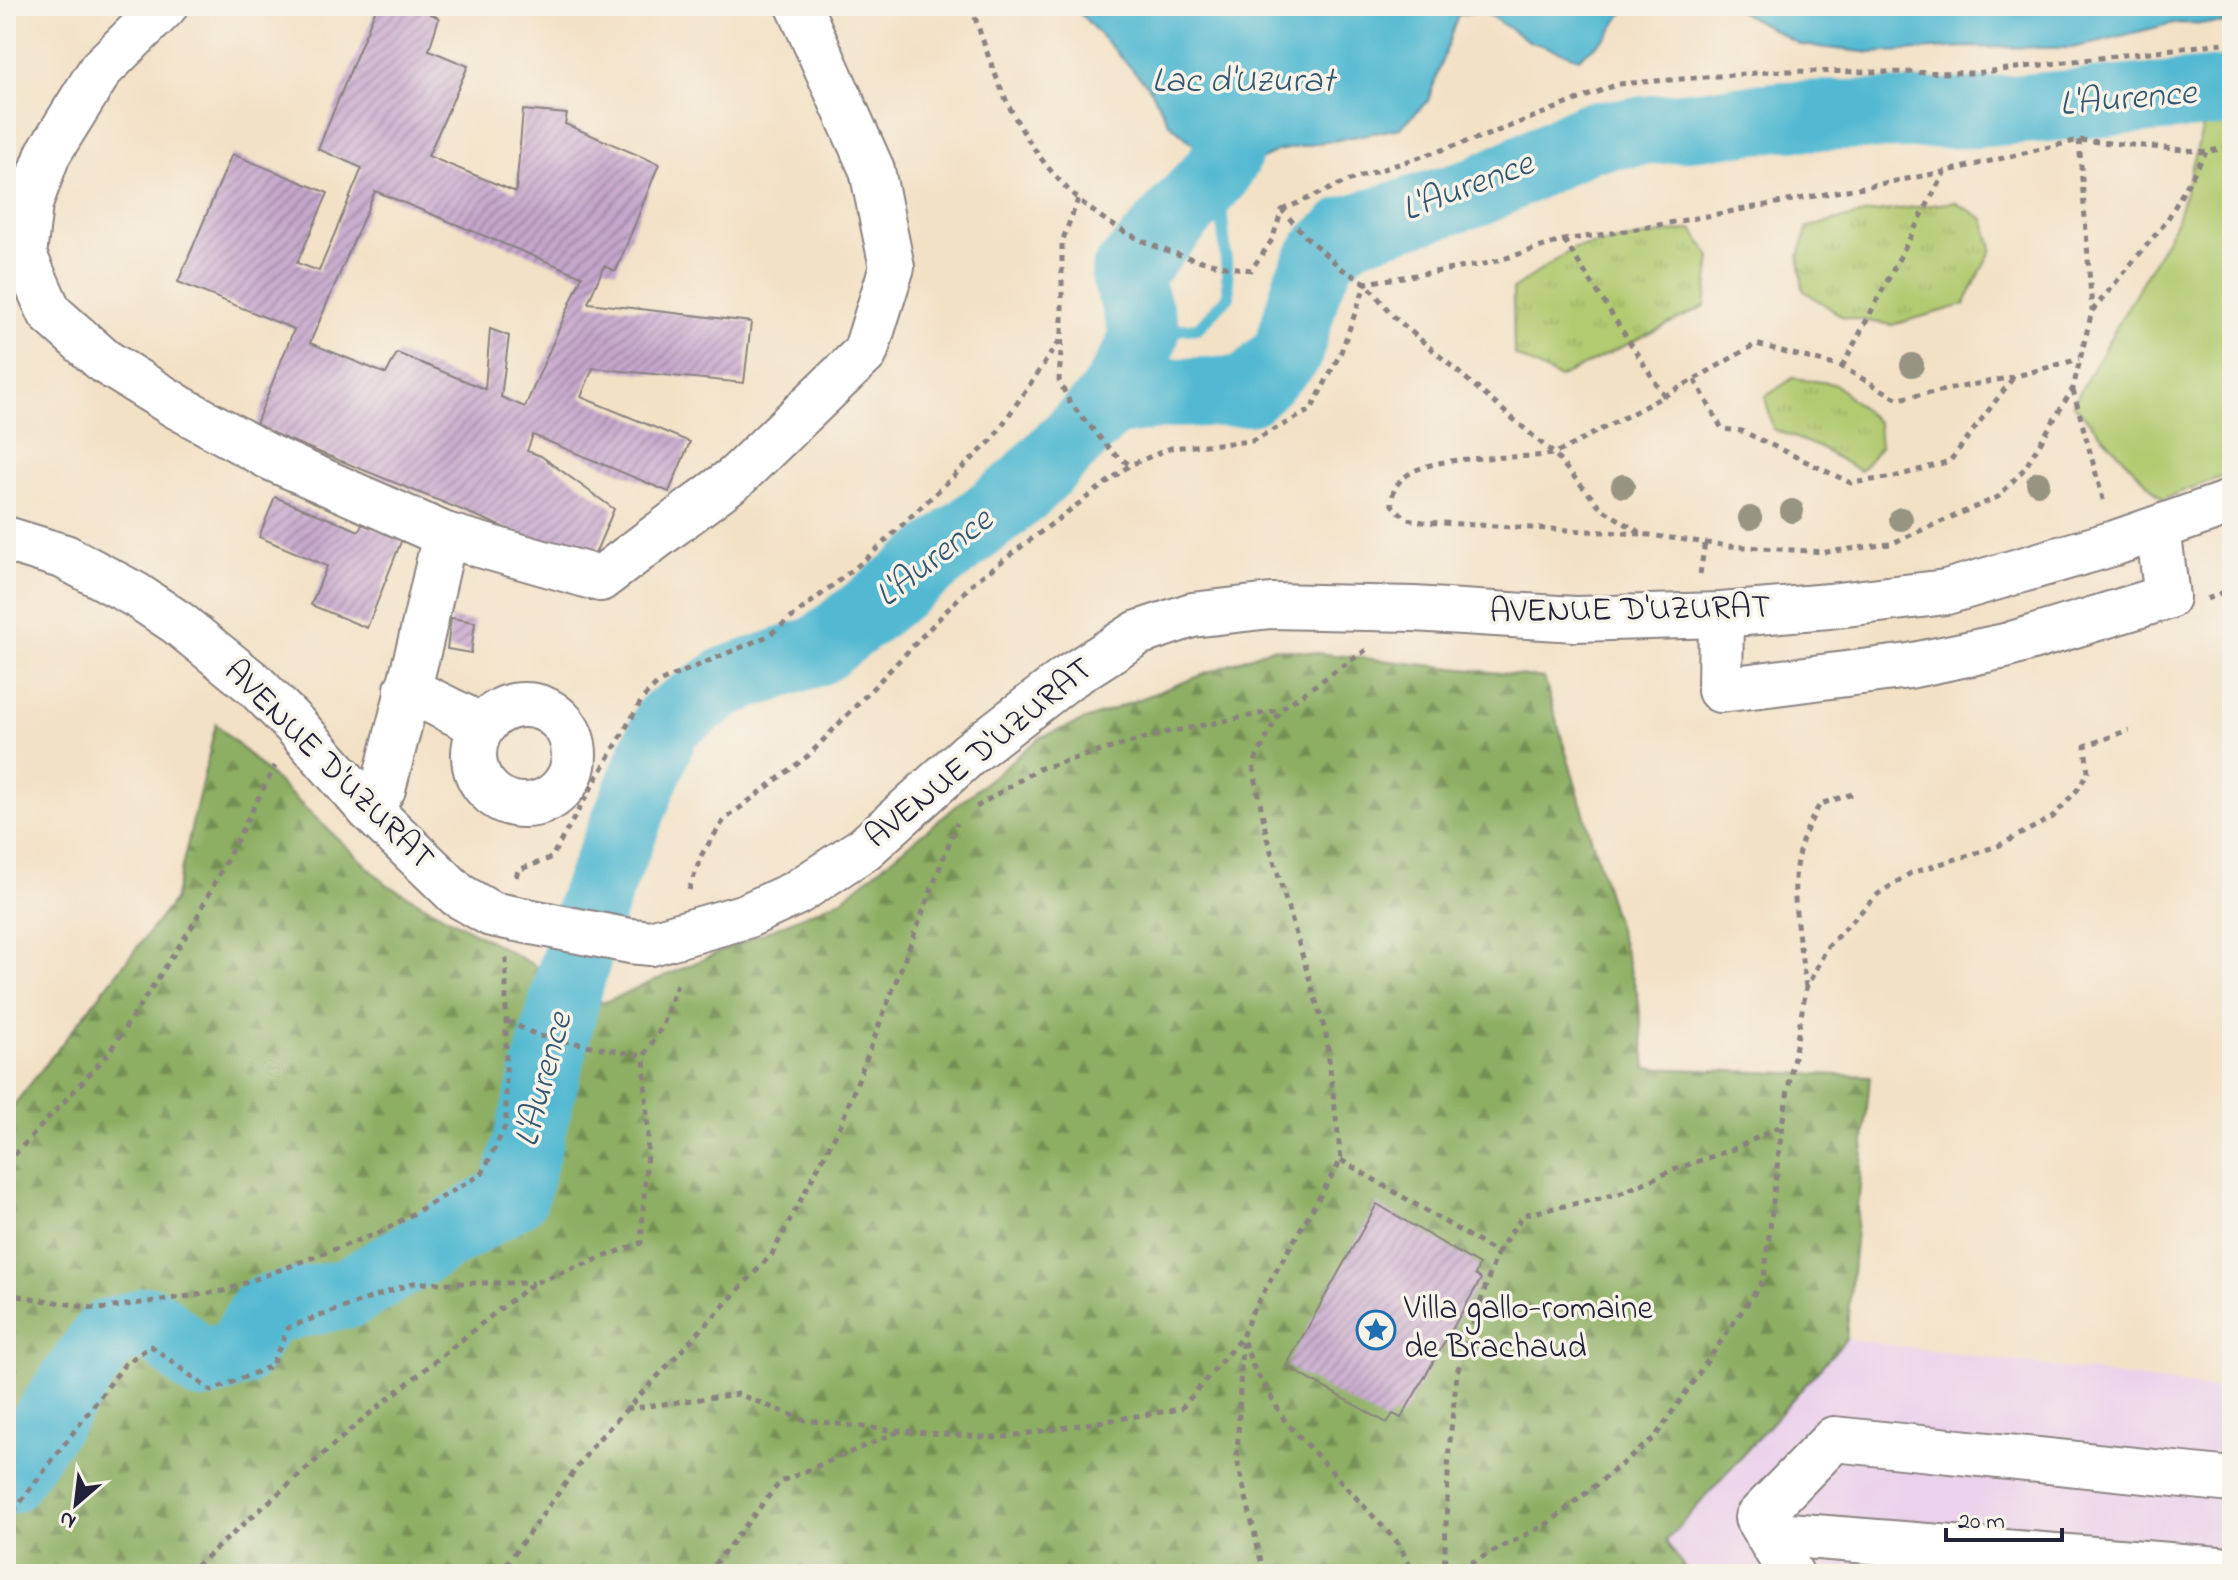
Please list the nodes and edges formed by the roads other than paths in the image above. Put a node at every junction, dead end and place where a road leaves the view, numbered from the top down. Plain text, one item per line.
1 (165, 6) edge
2 (799, 6) edge
3 (2232, 502) edge
4 (2158, 529) junction
5 (445, 535) junction
6 (6, 539) edge
7 (1721, 615) junction
8 (407, 689) junction
9 (482, 726) dead end
10 (370, 810) junction
11 (2232, 1480) edge
12 (1766, 1533) junction
13 (2224, 1566) edge
14 (1791, 1574) edge

1 - 5 street
2 - 5 street
3 - 4 street, AVENUE D'UZURAT
4 - 7 street, AVENUE D'UZURAT
4 - 7 street
5 - 8 street
6 - 10 street, AVENUE D'UZURAT
7 - 10 street, AVENUE D'UZURAT
8 - 9 street
8 - 10 street
11 - 12 street
12 - 13 street
12 - 14 street

